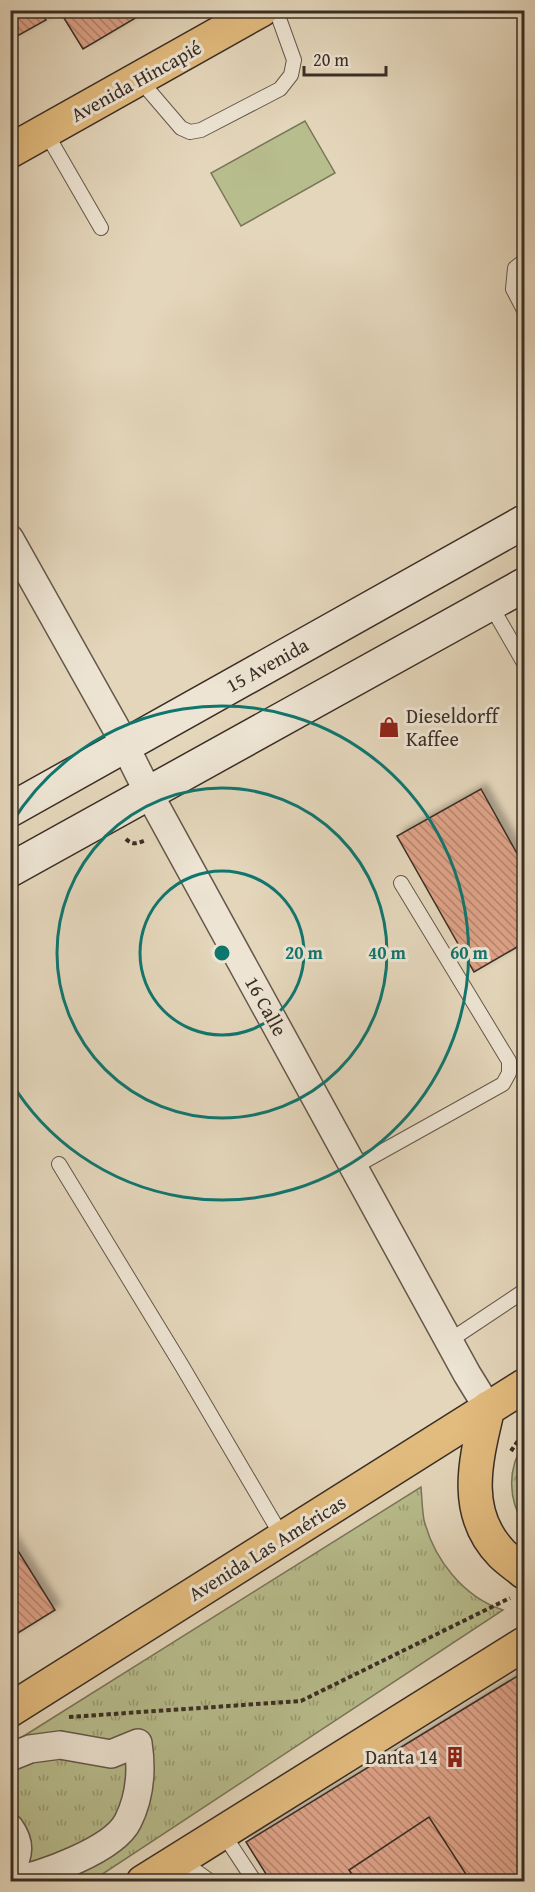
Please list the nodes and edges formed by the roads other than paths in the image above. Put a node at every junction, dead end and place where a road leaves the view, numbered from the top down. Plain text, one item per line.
1 (261, 10) edge
2 (276, 10) edge
3 (139, 79) junction
4 (45, 131) junction
5 (10, 151) edge
6 (101, 228) dead end
7 (525, 261) edge
8 (525, 310) edge
9 (525, 522) edge
10 (10, 539) edge
11 (525, 585) edge
12 (490, 604) junction
13 (525, 663) edge
14 (125, 745) junction
15 (148, 792) junction
16 (10, 810) edge
17 (10, 870) edge
18 (401, 883) dead end
19 (59, 1164) dead end
20 (354, 1167) junction
21 (525, 1291) edge
22 (449, 1341) junction
23 (525, 1386) edge
24 (488, 1408) junction
25 (283, 1538) junction
26 (520, 1583) edge
27 (525, 1644) edge
28 (10, 1710) edge
29 (10, 1757) edge
30 (10, 1828) edge
31 (222, 1833) junction
32 (10, 1869) edge
33 (155, 1874) edge
34 (10, 1881) edge
35 (211, 1881) edge
36 (255, 1881) edge

1 - 3 main road, Avenida Hincapié
2 - 3 lane
3 - 4 main road, Avenida Hincapié
4 - 5 main road, Avenida Hincapié
4 - 6 lane
7 - 8 lane
9 - 14 street, 15 Avenida
10 - 14 street, 16 Calle
11 - 12 street
12 - 13 lane
12 - 15 street
14 - 15 street, 16 Calle
14 - 16 street, 15 Avenida
15 - 17 street
15 - 20 street, 16 Calle
18 - 20 lane
19 - 25 lane
20 - 22 street, 16 Calle
21 - 22 lane
22 - 24 street, 16 Calle
23 - 24 main road, Avenida Las Américas
24 - 25 main road, Avenida Las Américas
24 - 26 main road
25 - 28 main road, Avenida Las Américas
27 - 31 main road
29 - 34 street
30 - 32 street
31 - 33 main road
31 - 36 lane
33 - 35 lane

